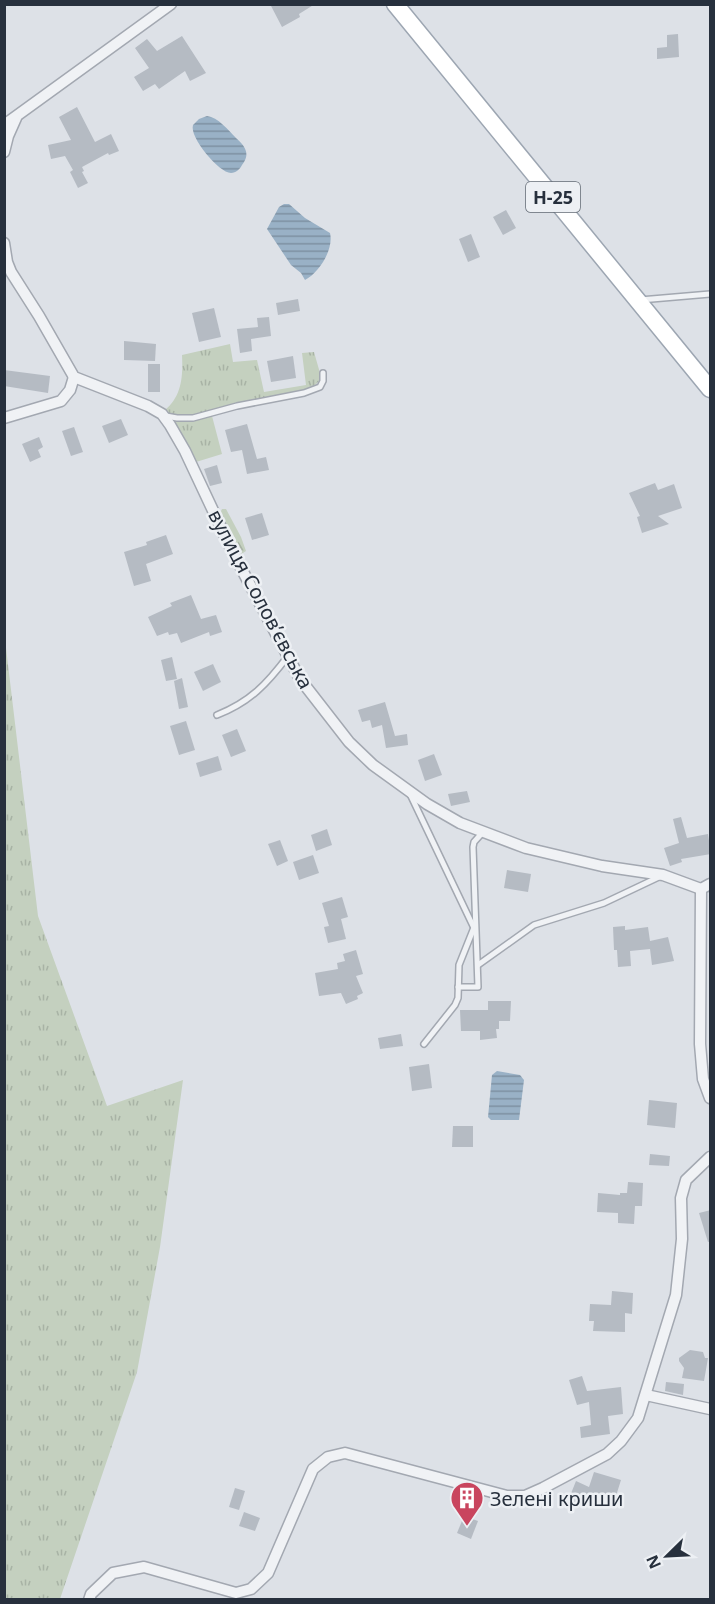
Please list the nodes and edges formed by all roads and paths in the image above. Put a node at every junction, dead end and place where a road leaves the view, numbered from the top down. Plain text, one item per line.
1 (171, 4) edge
2 (395, 4) edge
3 (17, 116) junction
4 (4, 124) edge
5 (4, 152) edge
6 (4, 243) edge
7 (711, 294) edge
8 (638, 300) junction
9 (323, 374) dead end
10 (74, 378) junction
11 (711, 389) edge
12 (162, 414) junction
13 (4, 418) edge
14 (288, 656) junction
15 (217, 716) dead end
16 (409, 792) junction
17 (484, 831) junction
18 (663, 875) junction
19 (706, 886) edge
20 (475, 926) junction
21 (478, 965) junction
22 (458, 987) junction
23 (424, 1044) dead end
24 (711, 1098) edge
25 (711, 1157) edge
26 (646, 1395) junction
27 (711, 1409) edge
28 (89, 1599) edge

1 - 3 street
2 - 8 main road, Н-25
3 - 4 street
3 - 5 street
6 - 10 street
7 - 8 lane
8 - 11 main road, Н-25
9 - 12 lane
10 - 12 street
10 - 13 street
12 - 14 street, вулиця Соловʼєвська
14 - 15 lane
14 - 16 street, вулиця Соловʼєвська
16 - 17 street, вулиця Соловʼєвська
16 - 20 lane
17 - 18 street, вулиця Соловʼєвська
17 - 20 lane
18 - 19 street, вулиця Соловʼєвська
18 - 21 lane
19 - 24 street, вулиця Соловʼєвська
20 - 21 lane
20 - 22 lane
21 - 22 lane
22 - 23 lane
25 - 26 street
26 - 27 street
26 - 28 street

